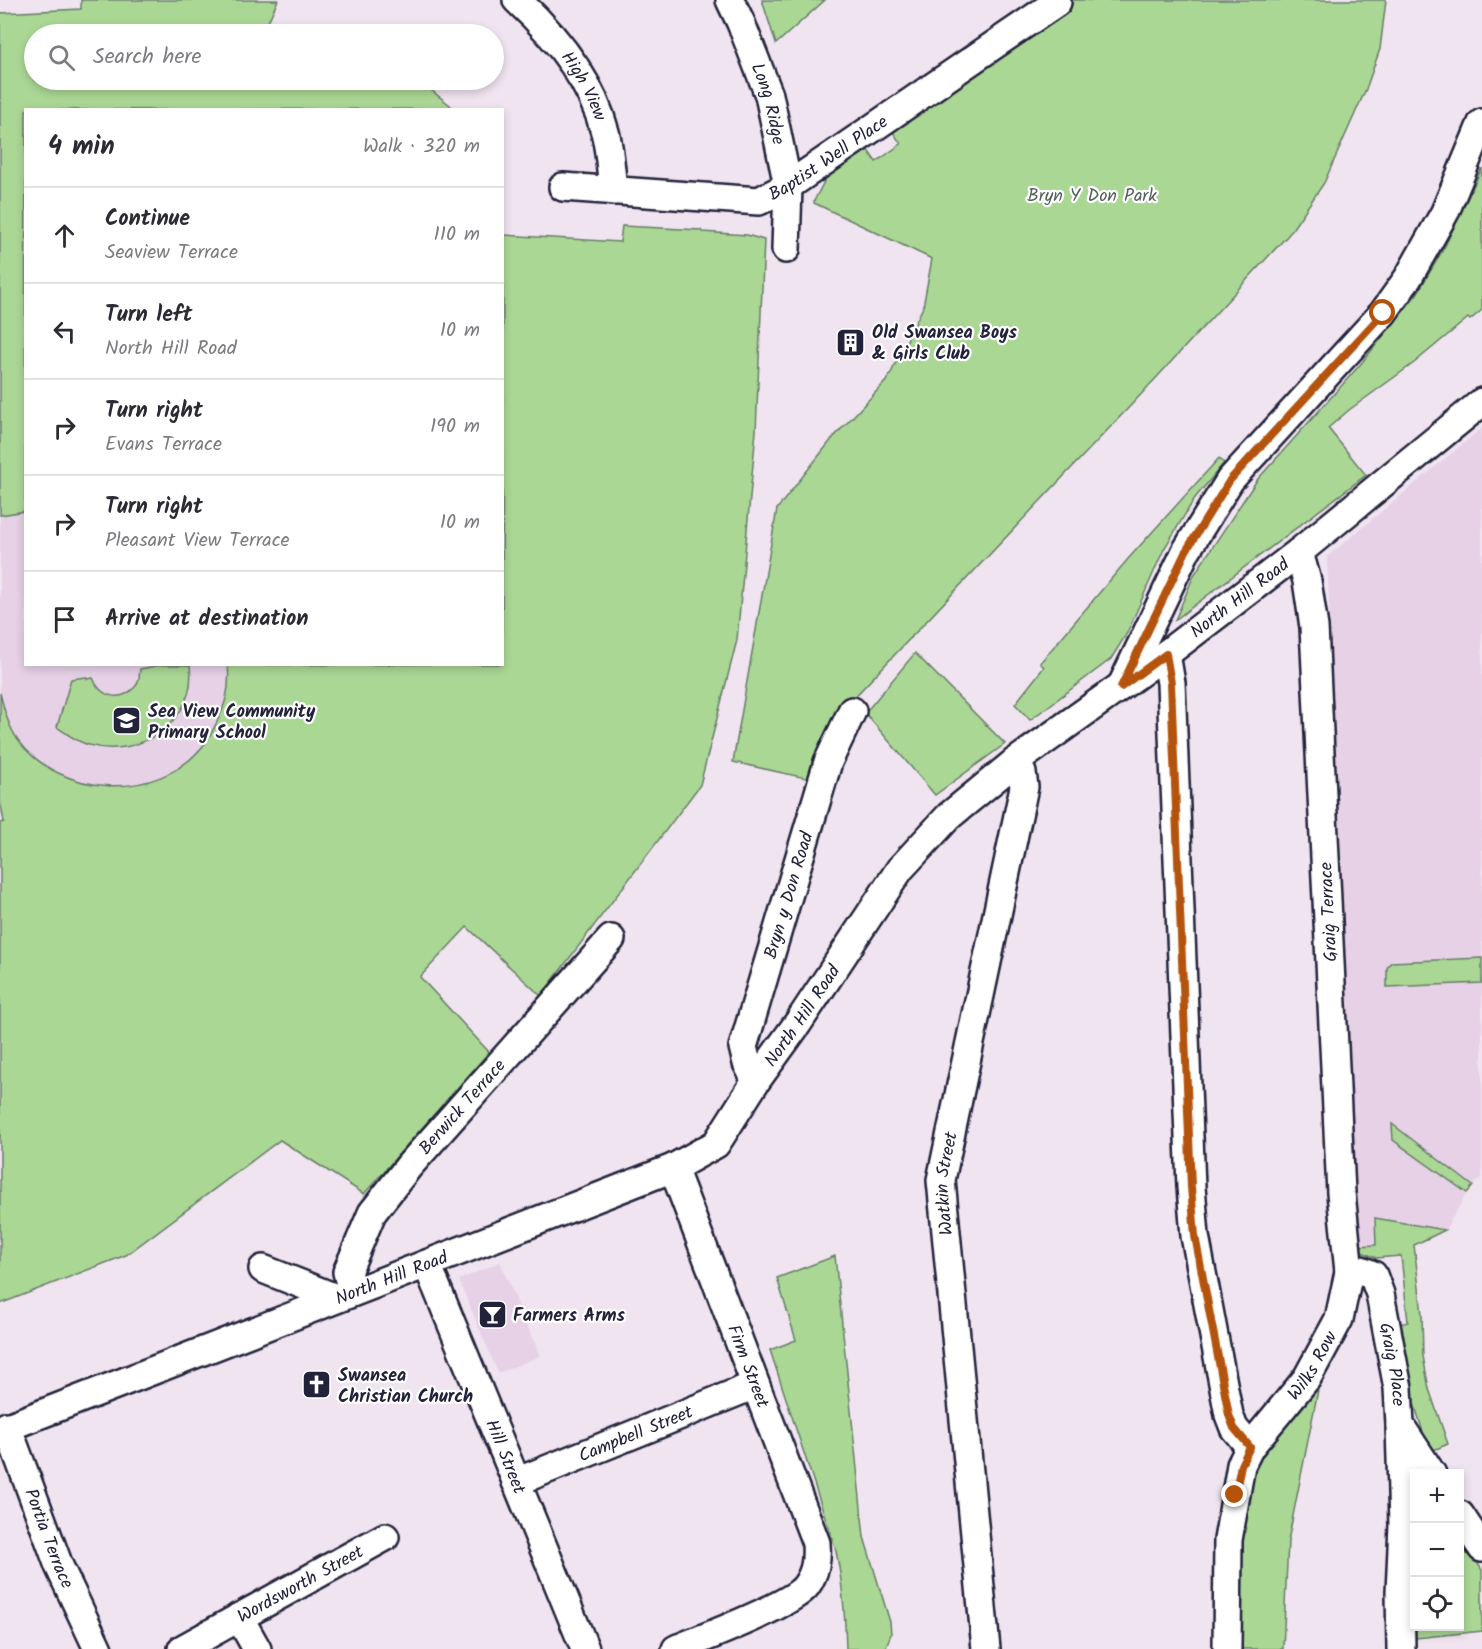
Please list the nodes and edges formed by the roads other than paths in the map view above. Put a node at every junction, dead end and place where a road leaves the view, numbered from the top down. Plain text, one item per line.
1 (517, 0) edge
2 (730, 0) edge
3 (1057, 2) dead end
4 (1482, 123) edge
5 (788, 186) junction
6 (563, 187) dead end
7 (613, 191) junction
8 (786, 249) dead end
9 (1482, 402) edge
10 (1299, 552) junction
11 (1166, 654) junction
12 (1121, 687) junction
13 (852, 711) dead end
14 (1015, 762) junction
15 (611, 939) dead end
16 (756, 1081) junction
17 (673, 1168) junction
18 (427, 1264) junction
19 (263, 1269) dead end
20 (1349, 1272) junction
21 (344, 1295) junction
22 (755, 1385) junction
23 (1400, 1425) junction
24 (4, 1428) edge
25 (1250, 1447) junction
26 (1429, 1469) edge
27 (516, 1482) junction
28 (1409, 1518) edge
29 (1464, 1521) edge
30 (386, 1536) dead end
31 (1482, 1548) edge
32 (239, 1617) junction
33 (98, 1649) edge
34 (182, 1649) edge
35 (257, 1649) edge
36 (585, 1649) edge
37 (676, 1649) edge
38 (986, 1649) edge
39 (1227, 1649) edge
40 (1401, 1649) edge

1 - 7 street, High View
2 - 5 street, Long Ridge
3 - 5 street, Baptist Well Place
4 - 12 street
5 - 7 street, Baptist Well Place
5 - 8 street, Long Ridge
6 - 7 street, Baptist Well Place
9 - 10 street, North Hill Road
10 - 11 street, North Hill Road
10 - 20 street, Graig Terrace
11 - 12 street, North Hill Road
11 - 25 street
12 - 14 street, North Hill Road
13 - 16 street, Bryn y Don Road
14 - 16 street, North Hill Road
14 - 38 street, Watkin Street
15 - 21 street, Berwick Terrace
16 - 17 street, North Hill Road
17 - 18 street, North Hill Road
17 - 22 street, Firm Street
18 - 21 street, North Hill Road
18 - 27 street, Hill Street
19 - 21 street
20 - 23 street, Graig Place
20 - 25 street, Wilks Row
21 - 24 street, North Hill Road
22 - 27 street, Campbell Street
22 - 37 street, Firm Street
23 - 26 street, Graig Place
23 - 28 street
24 - 33 street, Portia Terrace
25 - 39 street, Wilks Row
27 - 36 street, Hill Street
28 - 40 street
29 - 31 street
30 - 32 street, Wordsworth Street
32 - 34 street, Wordsworth Street
32 - 35 street

